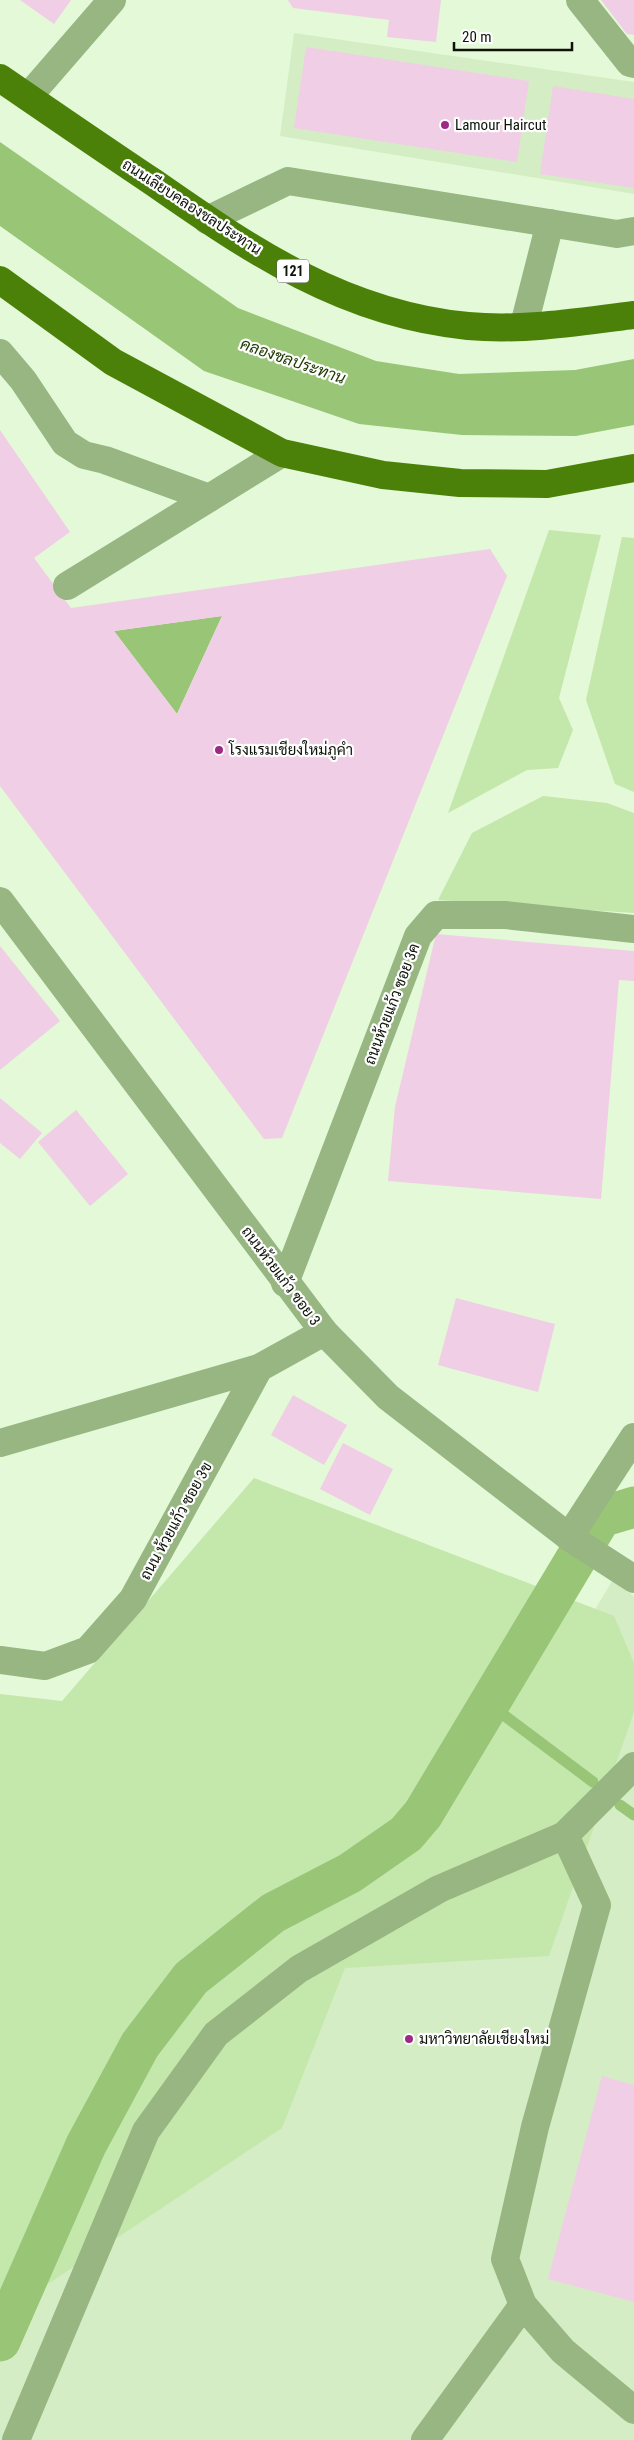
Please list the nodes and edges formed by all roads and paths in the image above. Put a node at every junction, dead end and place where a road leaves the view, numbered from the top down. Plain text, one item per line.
1 (112, 0) edge
2 (580, 0) edge
3 (634, 64) edge
4 (0, 78) edge
5 (28, 97) junction
6 (207, 220) junction
7 (550, 224) junction
8 (634, 231) edge
9 (0, 280) edge
10 (634, 315) edge
11 (524, 325) junction
12 (0, 353) edge
13 (282, 453) junction
14 (634, 468) edge
15 (208, 498) junction
16 (67, 586) dead end
17 (0, 901) edge
18 (634, 929) edge
19 (285, 1283) junction
20 (324, 1332) junction
21 (259, 1368) junction
22 (634, 1437) edge
23 (0, 1443) edge
24 (569, 1537) junction
25 (634, 1579) edge
26 (0, 1660) edge
27 (634, 1766) edge
28 (565, 1836) junction
29 (523, 2306) junction
30 (634, 2410) edge
31 (16, 2440) edge
32 (425, 2440) edge

1 - 5 street
2 - 3 street
4 - 5 main road, ถนนเลียบคลองชลประทาน / 121
5 - 6 main road, ถนนเลียบคลองชลประทาน / 121
6 - 7 street
6 - 11 main road, ถนนเลียบคลองชลประทาน / 121
7 - 8 street
7 - 11 street
9 - 13 main road
10 - 11 main road, ถนนเลียบคลองชลประทาน / 121
12 - 15 street
13 - 14 main road
13 - 15 street
15 - 16 street
17 - 19 street, ถนนห้วยแก้ว ซอย 3
18 - 19 street, ถนนห้วยแก้ว ซอย 3ค
19 - 20 street, ถนนห้วยแก้ว ซอย 3
20 - 21 street
20 - 24 street, ถนนห้วยแก้ว ซอย 3
21 - 23 street
21 - 26 street, ถนน ห้วยแก้ว ซอย 3ข
22 - 24 street
24 - 25 street, ถนนห้วยแก้ว ซอย 3
27 - 28 street
28 - 29 street
28 - 31 street
29 - 30 street
29 - 32 street

